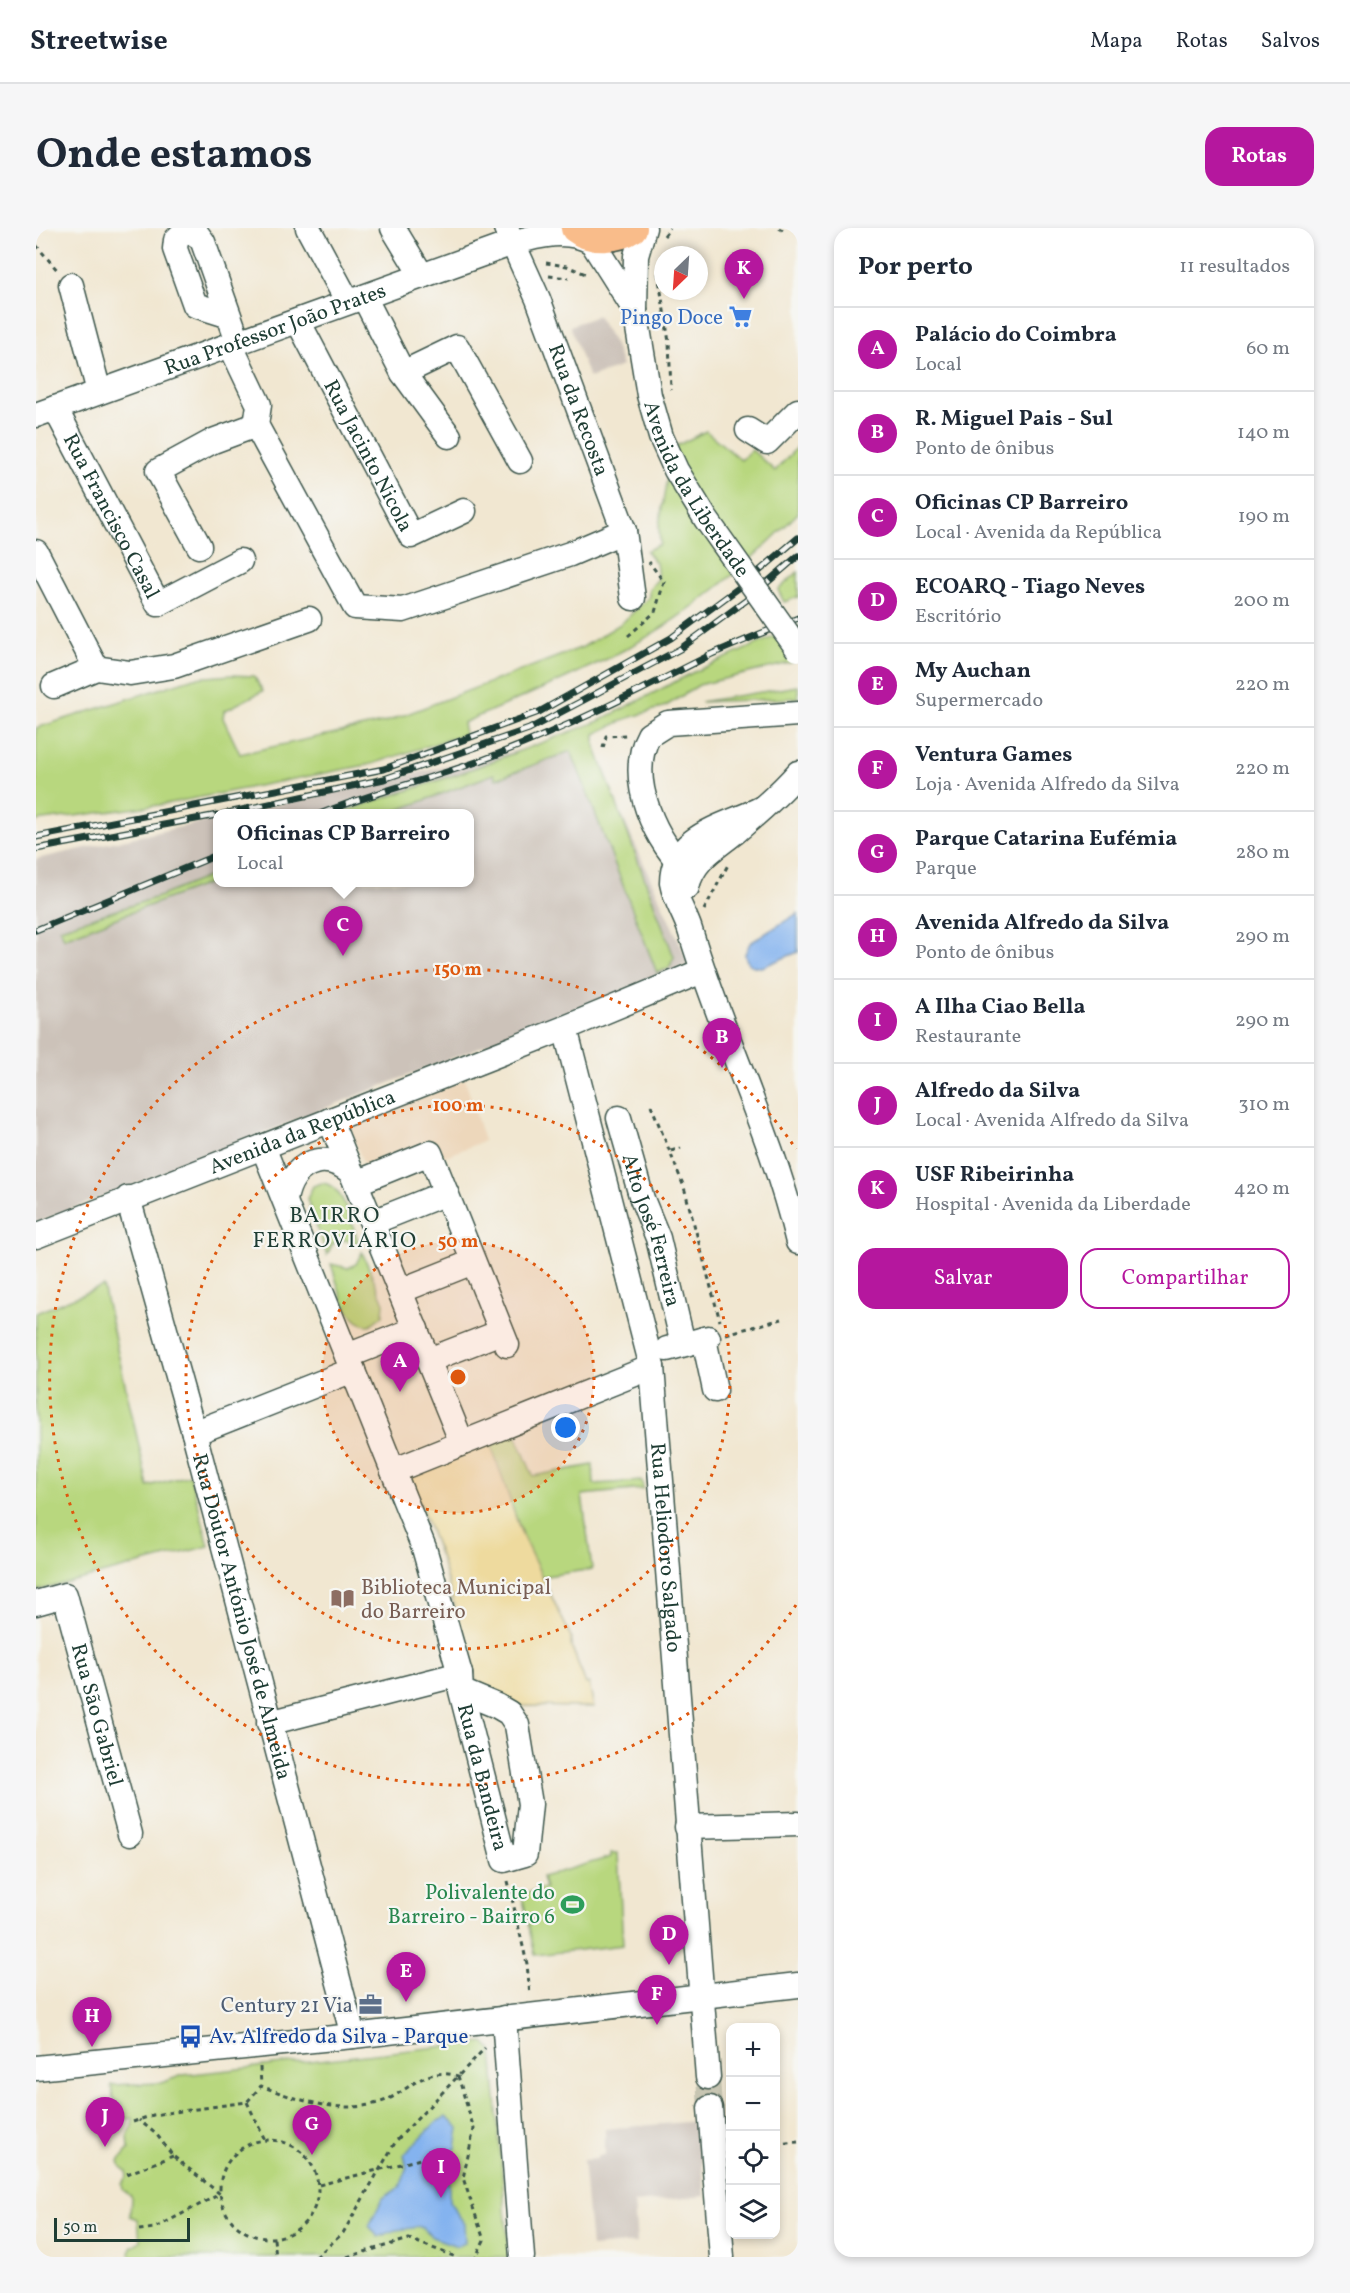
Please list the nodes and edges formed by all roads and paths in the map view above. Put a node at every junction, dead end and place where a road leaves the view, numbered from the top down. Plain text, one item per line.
1 (308, 228) edge
2 (393, 228) edge
3 (632, 228) edge
4 (670, 228) edge
5 (779, 228) edge
6 (579, 230) edge
7 (786, 232) dead end
8 (514, 233) edge
9 (652, 235) edge
10 (36, 245) edge
11 (525, 272) junction
12 (422, 276) junction
13 (592, 277) dead end
14 (71, 285) joint
15 (356, 300) junction
16 (662, 300) edge
17 (227, 315) dead end
18 (636, 316) junction
19 (298, 321) junction
20 (234, 343) junction
21 (403, 373) junction
22 (671, 390) dead end
23 (99, 392) junction
24 (798, 411) edge
25 (46, 412) edge
26 (256, 425) junction
27 (748, 430) dead end
28 (449, 436) dead end
29 (520, 461) dead end
30 (464, 511) dead end
31 (624, 531) junction
32 (199, 546) dead end
33 (36, 552) edge
34 (240, 561) dead end
35 (633, 598) dead end
36 (309, 619) dead end
37 (798, 649) edge
38 (96, 668) junction
39 (54, 686) dead end
40 (798, 714) edge
41 (649, 735) junction
42 (603, 748) dead end
43 (798, 773) edge
44 (734, 853) dead end
45 (684, 868) junction
46 (693, 922) junction
47 (702, 971) junction
48 (565, 1028) junction
49 (651, 1105) dead end
50 (619, 1118) dead end
51 (330, 1120) junction
52 (263, 1147) junction
53 (681, 1148) dead end
54 (671, 1151) junction
55 (354, 1178) junction
56 (446, 1193) junction
57 (128, 1198) junction
58 (285, 1200) junction
59 (372, 1222) junction
60 (36, 1236) edge
61 (798, 1242) edge
62 (473, 1262) junction
63 (400, 1291) junction
64 (782, 1319) dead end
65 (416, 1329) junction
66 (698, 1341) junction
67 (429, 1360) junction
68 (651, 1360) junction
69 (350, 1363) junction
70 (715, 1390) dead end
71 (194, 1433) junction
72 (462, 1443) junction
73 (393, 1472) junction
74 (36, 1603) edge
75 (460, 1682) junction
76 (269, 1723) junction
77 (798, 1824) edge
78 (687, 1827) junction
79 (130, 1834) dead end
80 (504, 1860) junction
81 (798, 1985) edge
82 (702, 1996) junction
83 (532, 2015) junction
84 (504, 2018) junction
85 (353, 2036) junction
86 (488, 2046) dead end
87 (260, 2067) dead end
88 (36, 2068) edge
89 (458, 2076) junction
90 (708, 2077) tunnel mouth
91 (261, 2086) junction
92 (247, 2102) junction
93 (710, 2108) tunnel mouth
94 (139, 2120) junction
95 (133, 2122) dead end
96 (265, 2140) junction
97 (798, 2142) edge
98 (780, 2144) edge
99 (173, 2156) junction
100 (430, 2166) dead end
101 (380, 2169) junction
102 (127, 2174) dead end
103 (319, 2185) junction
104 (220, 2194) junction
105 (139, 2230) dead end
106 (274, 2239) junction
107 (276, 2257) edge
108 (316, 2257) edge
109 (347, 2257) edge
110 (456, 2257) edge
111 (476, 2257) edge
112 (522, 2257) edge
113 (722, 2257) edge

1 - 15 street
2 - 12 street
3 - 6 main road
4 - 9 path
5 - 7 path
6 - 8 street, Rua Professor João Prates
6 - 18 street, Avenida da Liberdade
8 - 11 street, Rua da Recosta
8 - 12 street, Rua Professor João Prates
9 - 18 street, Avenida da Liberdade
10 - 14 path
11 - 13 path
11 - 31 street, Rua da Recosta
12 - 15 street, Rua Professor João Prates
14 - 23 street
15 - 19 street, Rua Professor João Prates
15 - 21 street
16 - 22 path
17 - 20 street
18 - 37 street, Avenida da Liberdade, bridge
19 - 20 street, Rua Professor João Prates
19 - 30 street, Rua Jacinto Nicola
20 - 23 street, Rua Professor João Prates
20 - 26 street
21 - 28 street
21 - 29 street
23 - 25 street, Rua Professor João Prates
24 - 27 street
25 - 34 street, Rua Francisco Casal
26 - 31 street
26 - 32 street
31 - 35 street, Rua da Recosta
33 - 38 street
36 - 38 street
38 - 39 street
40 - 41 street
41 - 42 path
41 - 45 street
43 - 45 street
44 - 46 path
45 - 46 street
46 - 47 street
47 - 48 street, Avenida da República
47 - 61 street
48 - 51 street, Avenida da República
48 - 68 street, Rua Heliodoro Salgado
49 - 54 path
50 - 66 street, Alto José Ferreira
51 - 52 street, Avenida da República
51 - 55 street
52 - 57 street, Avenida da República
52 - 58 street, Rua da Bandeira
53 - 54 path
54 - 64 path
55 - 56 street
55 - 58 street
55 - 59 street
56 - 59 street
56 - 62 street
57 - 60 street, Avenida da República
57 - 71 street, Rua Doutor António José de Almeida
58 - 69 street, Rua da Bandeira
59 - 63 street
62 - 63 street
62 - 67 street
63 - 65 street
65 - 67 street
65 - 69 street
66 - 68 street
66 - 70 street, Alto José Ferreira
67 - 72 street
68 - 72 street
68 - 78 street, Rua Heliodoro Salgado
69 - 71 street
69 - 73 street, Rua da Bandeira
71 - 76 street, Rua Doutor António José de Almeida
72 - 73 street
73 - 75 street, Rua da Bandeira
74 - 79 street, Rua São Gabriel
75 - 76 street, Rua da Bandeira
75 - 80 street, Rua da Bandeira
75 - 80 street, Rua da Bandeira
76 - 85 street, Rua Doutor António José de Almeida
77 - 78 street
78 - 82 street, Rua Heliodoro Salgado
80 - 83 path
81 - 82 street
82 - 83 street
82 - 90 street, Rua Heliodoro Salgado
83 - 84 street
84 - 85 street
84 - 112 street
85 - 88 street
86 - 89 path
87 - 91 path
89 - 91 path
89 - 101 path
89 - 111 path
91 - 92 path
92 - 94 path
92 - 96 path
93 - 113 street
94 - 95 path
94 - 99 path
96 - 103 path
96 - 104 path
97 - 98 path
99 - 102 path
99 - 104 path
100 - 101 path
101 - 103 path
101 - 108 path
103 - 106 path
104 - 105 path
104 - 106 path
106 - 107 path
109 - 110 path

